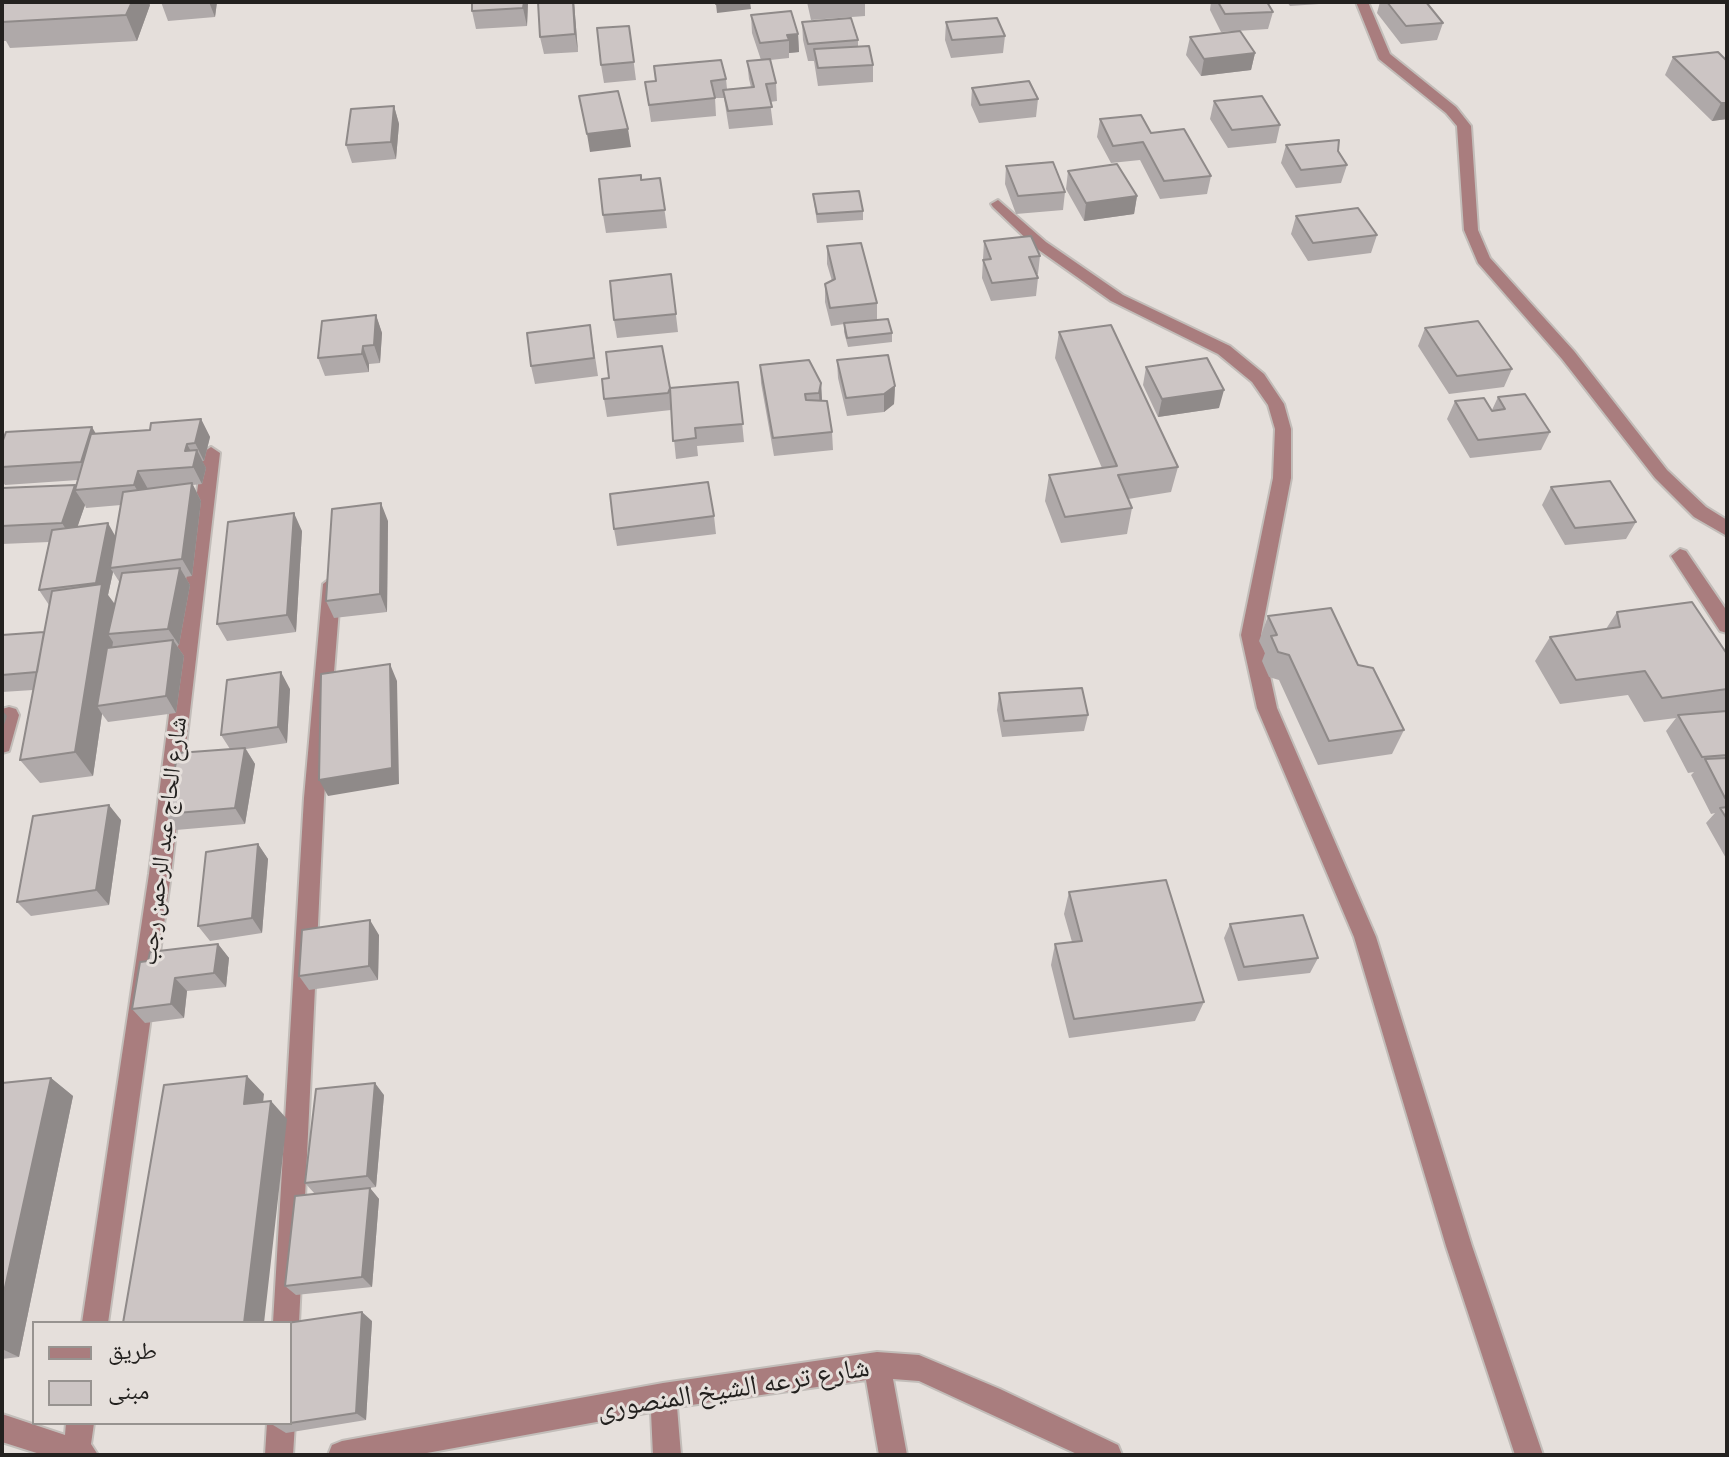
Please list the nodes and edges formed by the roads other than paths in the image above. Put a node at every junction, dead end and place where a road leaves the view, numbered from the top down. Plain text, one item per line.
1 (1362, 2) edge
2 (998, 204) dead end
3 (211, 453) dead end
4 (1727, 529) edge
5 (1680, 556) dead end
6 (333, 568) edge
7 (1727, 626) edge
8 (9, 715) dead end
9 (2, 745) edge
10 (95, 1321) edge
11 (286, 1321) edge
12 (877, 1365) junction
13 (663, 1396) junction
14 (80, 1425) edge
15 (281, 1425) edge
16 (2, 1428) edge
17 (398, 1450) edge
18 (80, 1454) edge
19 (279, 1455) edge
20 (342, 1455) edge
21 (667, 1455) edge
22 (893, 1455) edge
23 (1108, 1455) edge
24 (1529, 1455) edge

1 - 4 street
2 - 24 street
3 - 10 street, شارع الحاج عبد الرحمن رجب
5 - 7 street
6 - 11 street
8 - 9 street
12 - 13 street, شارع ترعه الشيخ المنصورى
12 - 22 street
12 - 23 street, شارع ترعه الشيخ المنصورى
13 - 17 street, شارع ترعه الشيخ المنصورى
13 - 21 street
14 - 18 street
15 - 19 street
16 - 18 street
17 - 20 street, شارع ترعه الشيخ المنصورى

